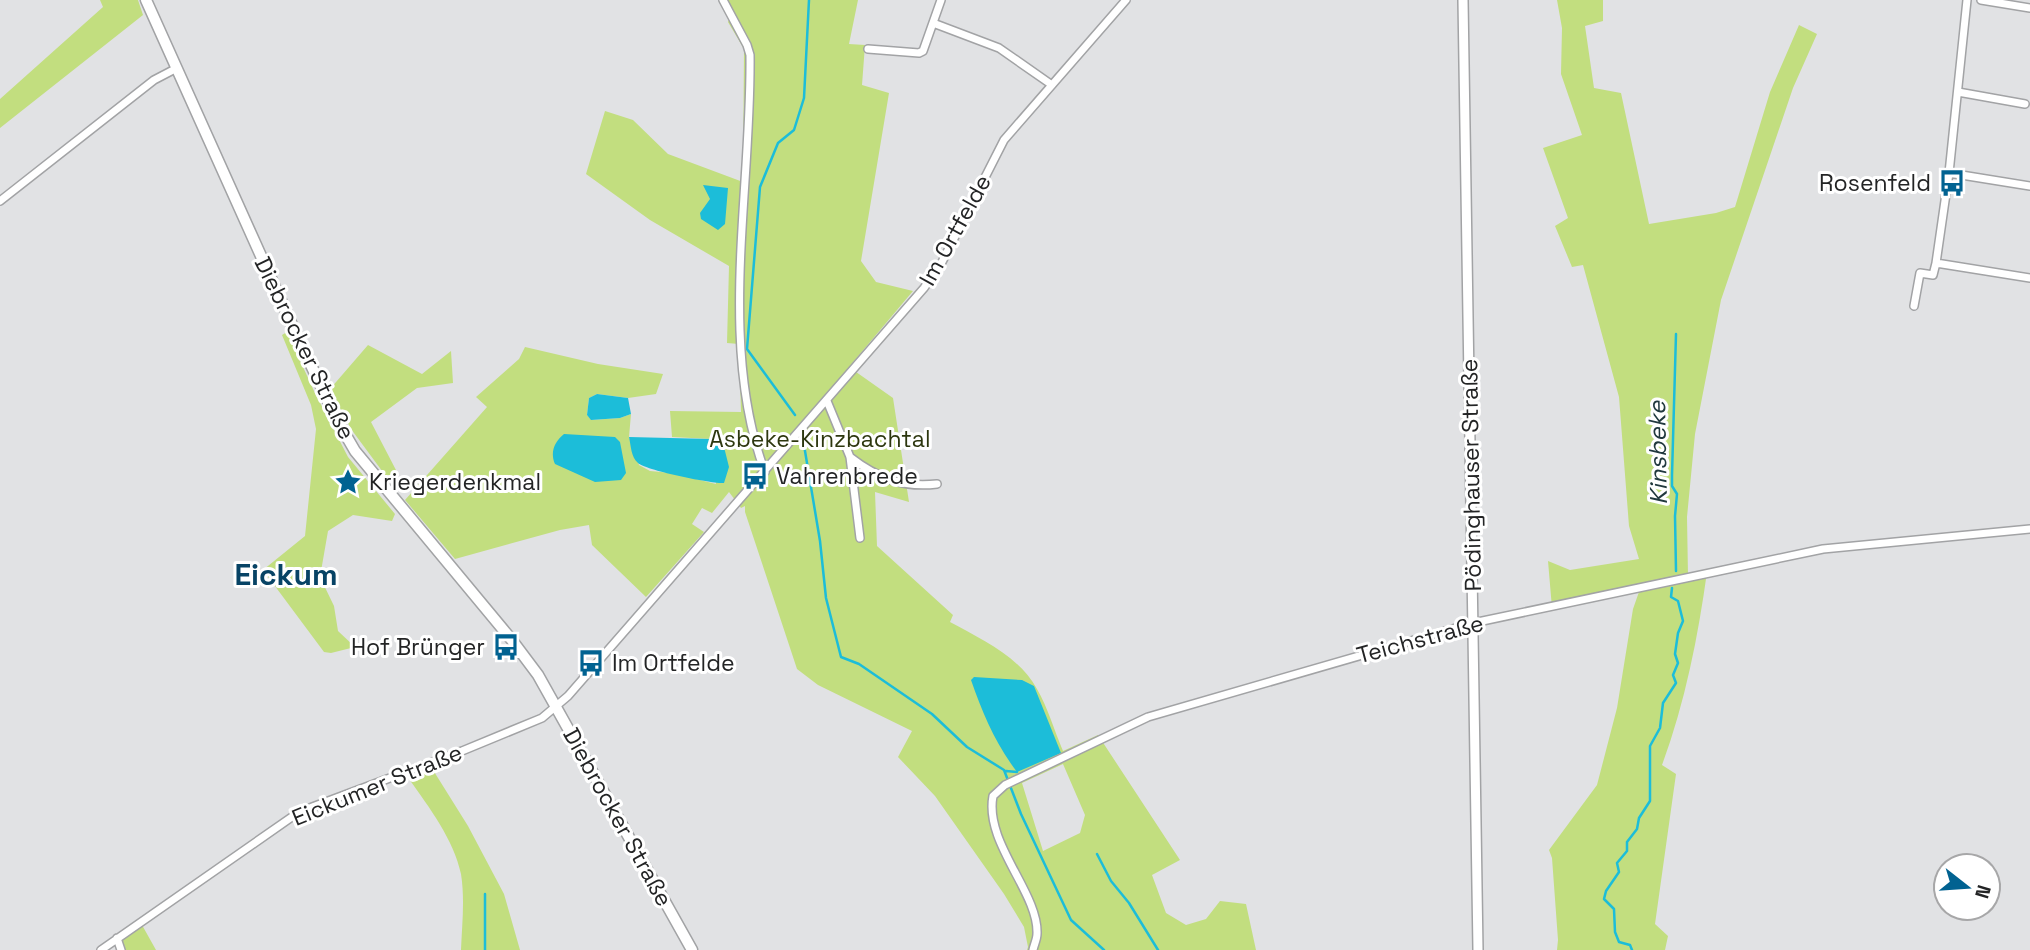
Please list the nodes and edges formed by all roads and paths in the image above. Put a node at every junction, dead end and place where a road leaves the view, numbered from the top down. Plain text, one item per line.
1 (146, 0) edge
2 (723, 0) edge
3 (941, 0) edge
4 (1126, 0) edge
5 (1463, 0) edge
6 (1967, 0) edge
7 (1981, 0) edge
8 (2030, 8) edge
9 (933, 23) junction
10 (868, 49) dead end
11 (177, 68) junction
12 (1052, 85) junction
13 (1958, 92) junction
14 (2025, 104) dead end
15 (1949, 173) junction
16 (2030, 186) edge
17 (0, 201) edge
18 (1936, 263) junction
19 (2030, 278) edge
20 (1914, 306) dead end
21 (827, 401) junction
22 (850, 457) junction
23 (765, 472) junction
24 (937, 484) dead end
25 (2030, 529) edge
26 (860, 538) dead end
27 (1473, 623) junction
28 (556, 706) junction
29 (117, 939) junction
30 (101, 950) edge
31 (121, 950) edge
32 (692, 950) edge
33 (1033, 950) edge
34 (1478, 950) edge

1 - 11 main road, Diebrocker Straße
2 - 23 street
3 - 9 street
4 - 12 street, Im Ortfelde
5 - 27 street, Pödinghauser Straße
6 - 13 street
7 - 8 street
9 - 10 street
9 - 12 street
11 - 17 street
11 - 28 main road, Diebrocker Straße
12 - 21 street, Im Ortfelde
13 - 14 street
13 - 15 street
15 - 16 street
15 - 18 street
18 - 19 street
18 - 20 street
21 - 22 street
21 - 23 street, Im Ortfelde
22 - 24 street
22 - 26 street
23 - 28 street, Im Ortfelde
25 - 27 street, Teichstraße
27 - 33 street, Teichstraße
27 - 34 street, Pödinghauser Straße
28 - 29 street, Eickumer Straße
28 - 32 main road, Diebrocker Straße
29 - 30 street, Eickumer Straße
29 - 31 street

